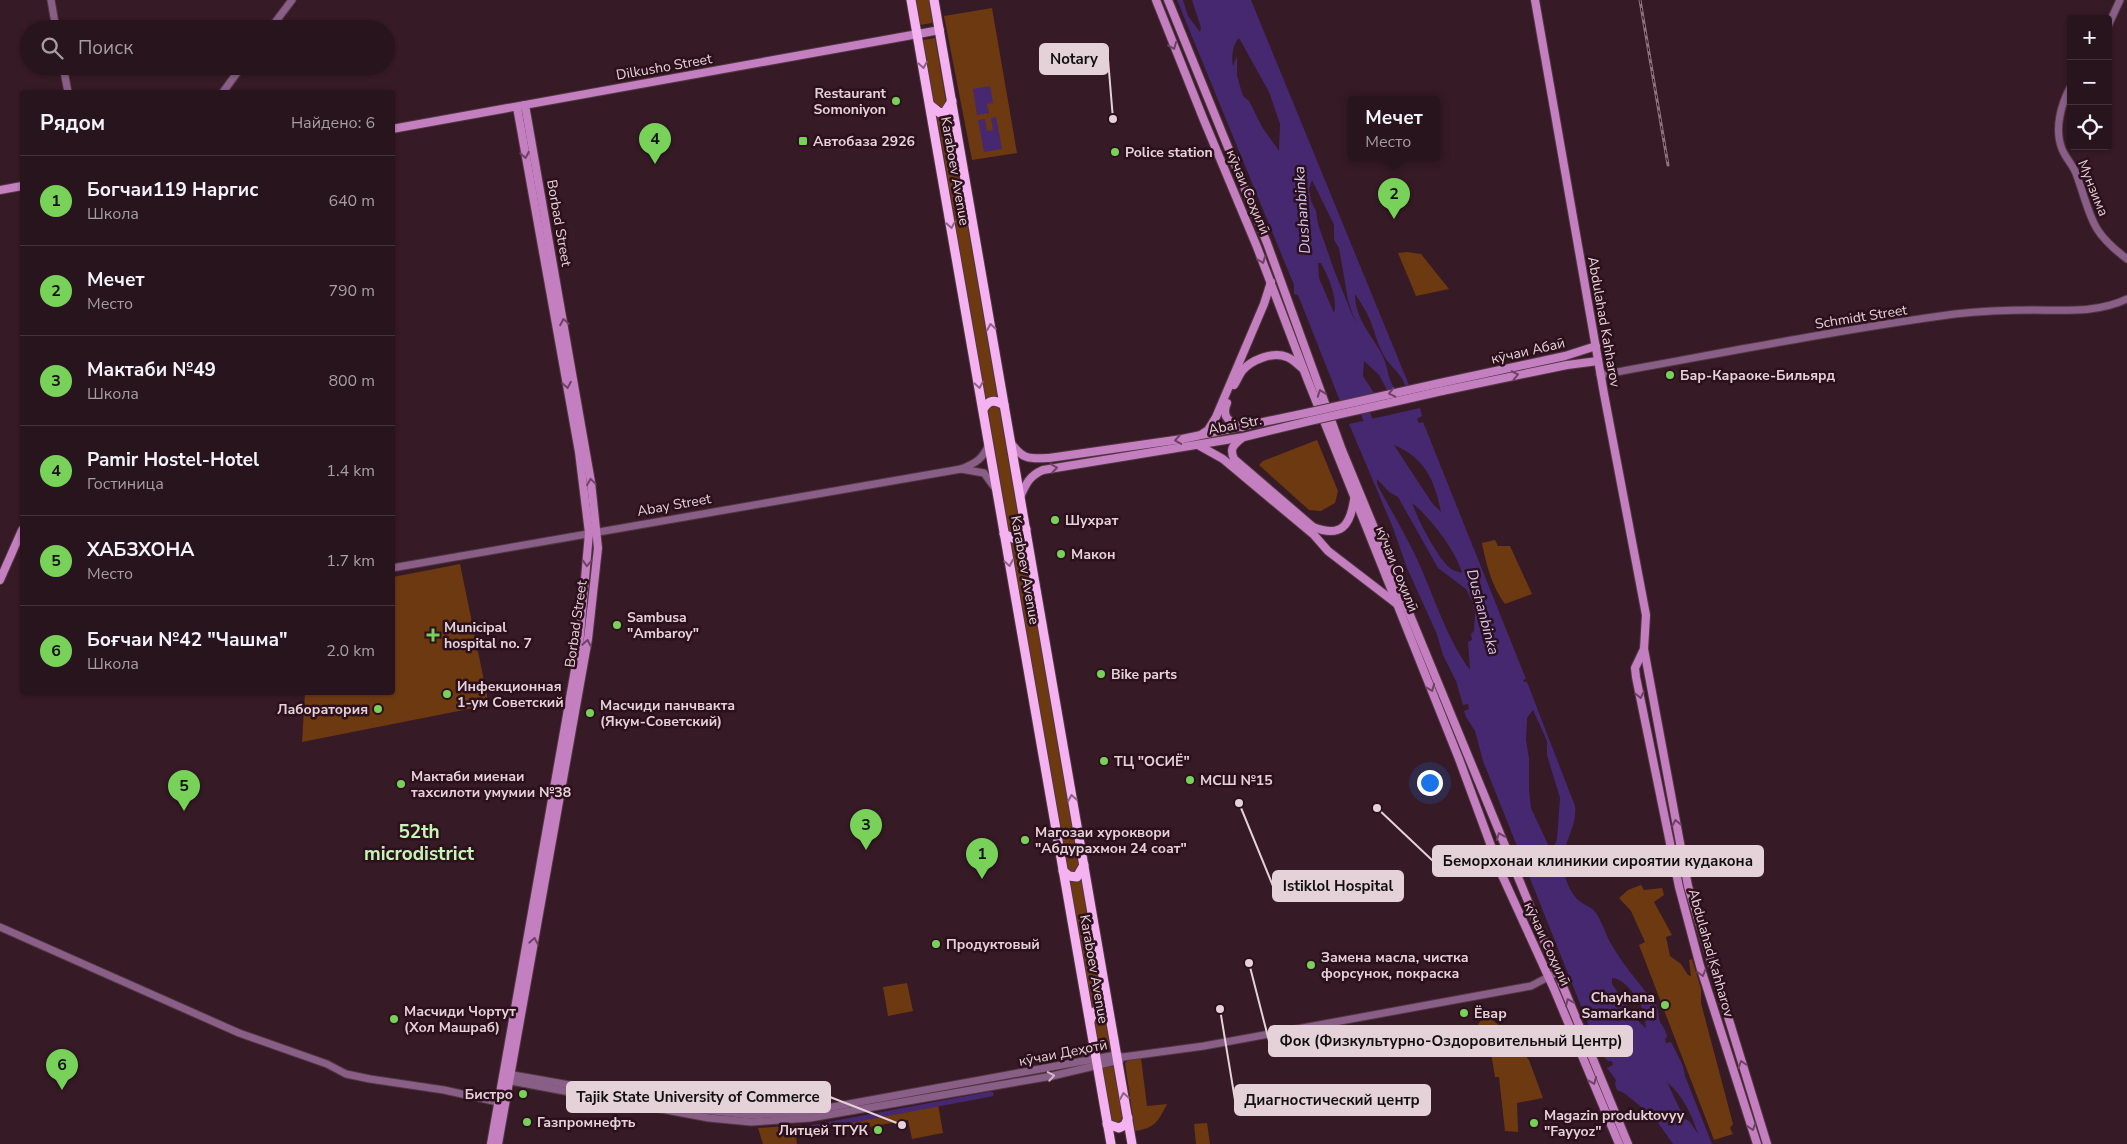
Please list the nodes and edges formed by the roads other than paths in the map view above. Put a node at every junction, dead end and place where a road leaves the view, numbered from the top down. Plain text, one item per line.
1 (51, 0) edge
2 (292, 0) edge
3 (911, 0) edge
4 (934, 0) edge
5 (1156, 0) edge
6 (1168, 0) edge
7 (1535, 0) edge
8 (2120, 0) edge
9 (2112, 17) edge
10 (54, 20) edge
11 (277, 20) edge
12 (940, 30) junction
13 (917, 35) junction
14 (65, 75) edge
15 (235, 75) edge
16 (68, 90) edge
17 (224, 90) edge
18 (2067, 96) edge
19 (952, 100) junction
20 (930, 105) junction
21 (521, 106) junction
22 (1214, 114) junction
23 (1203, 118) junction
24 (395, 128) edge
25 (1224, 138) junction
26 (1213, 142) junction
27 (20, 186) edge
28 (0, 190) edge
29 (2127, 259) edge
30 (1271, 282) junction
31 (2127, 298) edge
32 (1596, 346) junction
33 (1598, 361) junction
34 (1303, 369) junction
35 (1600, 375) junction
36 (1441, 387) junction
37 (1004, 404) junction
38 (983, 409) junction
39 (1243, 427) junction
40 (1199, 436) junction
41 (1244, 437) junction
42 (1011, 442) junction
43 (989, 444) junction
44 (1198, 445) junction
45 (961, 469) junction
46 (997, 490) junction
47 (1020, 498) junction
48 (1355, 498) junction
49 (1026, 529) junction
50 (597, 532) junction
51 (589, 533) junction
52 (1004, 534) junction
53 (20, 535) edge
54 (395, 567) edge
55 (0, 580) edge
56 (1398, 605) junction
57 (1644, 649) junction
58 (1084, 865) junction
59 (1063, 871) junction
60 (1520, 885) junction
61 (1508, 890) junction
62 (0, 927) edge
63 (1556, 974) junction
64 (1549, 978) junction
65 (1109, 1014) junction
66 (1090, 1021) junction
67 (1119, 1058) junction
68 (1097, 1063) junction
69 (506, 1077) junction
70 (498, 1102) junction
71 (1128, 1117) junction
72 (1108, 1124) junction
73 (491, 1144) edge
74 (498, 1144) edge
75 (1111, 1144) edge
76 (1132, 1144) edge
77 (1619, 1144) edge
78 (1628, 1144) edge
79 (1757, 1144) edge
80 (1767, 1144) edge

1 - 10 street
2 - 11 street
3 - 13 highway, Karaboev Avenue
4 - 12 highway, Karaboev Avenue
5 -> 23 main road, кӯчаи Соҳилӣ
6 - 22 main road
7 - 32 main road, Abdulahad Kahharov
8 - 9 street
12 - 13 main road, Dilkusho Street
12 - 19 highway, Karaboev Avenue
13 -> 20 highway, Karaboev Avenue
13 - 21 main road, Dilkusho Street
14 - 16 street
15 - 17 street
18 - 29 street, Мунзима
19 - 20 highway
37 -> 19 highway, Karaboev Avenue
20 -> 38 highway, Karaboev Avenue
21 - 24 main road, Dilkusho Street
50 -> 21 main road, Borbad Street
21 -> 51 main road, Borbad Street
22 - 23 main road
22 - 25 main road
23 - 26 main road, кӯчаи Соҳилӣ
25 - 26 main road
60 -> 25 main road
26 -> 30 main road, кӯчаи Соҳилӣ
27 - 28 main road
30 - 34 main road, кӯчаи Соҳилӣ
30 - 40 main road
31 - 35 street, Schmidt Street
32 - 33 main road, Abdulahad Kahharov
32 - 36 main road, Abai Str.
33 - 35 main road, Abdulahad Kahharov
36 -> 33 main road, Abai Str.
34 - 39 main road
34 - 48 main road, кӯчаи Соҳилӣ
35 - 57 main road, Abdulahad Kahharov
36 -> 39 main road, Abai Str., bridge
36 - 41 main road, Abai Str., bridge
37 - 38 highway
37 - 42 highway, Karaboev Avenue
38 - 43 highway, Karaboev Avenue
39 - 40 main road, Abai Str.
40 -> 42 main road, Abai Str.
41 - 44 main road, Abai Str.
41 - 48 main road
42 - 47 highway, Karaboev Avenue
43 - 45 street, Abay Street
43 - 46 highway, Karaboev Avenue
47 -> 44 main road, Abai Str.
44 - 56 main road
45 - 46 street, Abay Street
45 - 50 street, Abay Street
46 - 52 highway, Karaboev Avenue
47 - 49 highway, Karaboev Avenue
48 - 56 main road, кӯчаи Соҳилӣ
49 - 52 highway
58 -> 49 highway, Karaboev Avenue
50 - 51 street, Abay Street
69 -> 50 main road, Borbad Street
51 - 54 street, Abay Street
51 -> 69 main road, Borbad Street
52 -> 59 highway, Karaboev Avenue
53 - 55 main road
56 -> 61 main road, кӯчаи Соҳилӣ
57 -> 79 main road, Abdulahad Kahharov
80 -> 57 main road, Abdulahad Kahharov
58 - 59 highway
58 - 65 highway, Karaboev Avenue
59 - 66 highway, Karaboev Avenue
60 - 61 main road
60 - 63 main road
61 - 64 main road, кӯчаи Соҳилӣ
62 - 70 street
63 - 64 street, кӯчаи Деҳотӣ
78 -> 63 main road
64 - 67 street, кӯчаи Деҳотӣ
64 -> 77 main road, кӯчаи Соҳилӣ
65 - 66 highway
65 - 67 highway, Karaboev Avenue
66 - 68 highway, Karaboev Avenue
67 - 68 street, кӯчаи Деҳотӣ
71 -> 67 highway, Karaboev Avenue
68 - 69 street, кӯчаи Деҳотӣ
68 - 72 highway, Karaboev Avenue
69 - 70 main road, Borbad Street
69 - 74 main road, Borbad Street
70 - 73 main road, Borbad Street
71 - 72 highway
71 - 76 highway, Karaboev Avenue
72 - 75 highway, Karaboev Avenue

